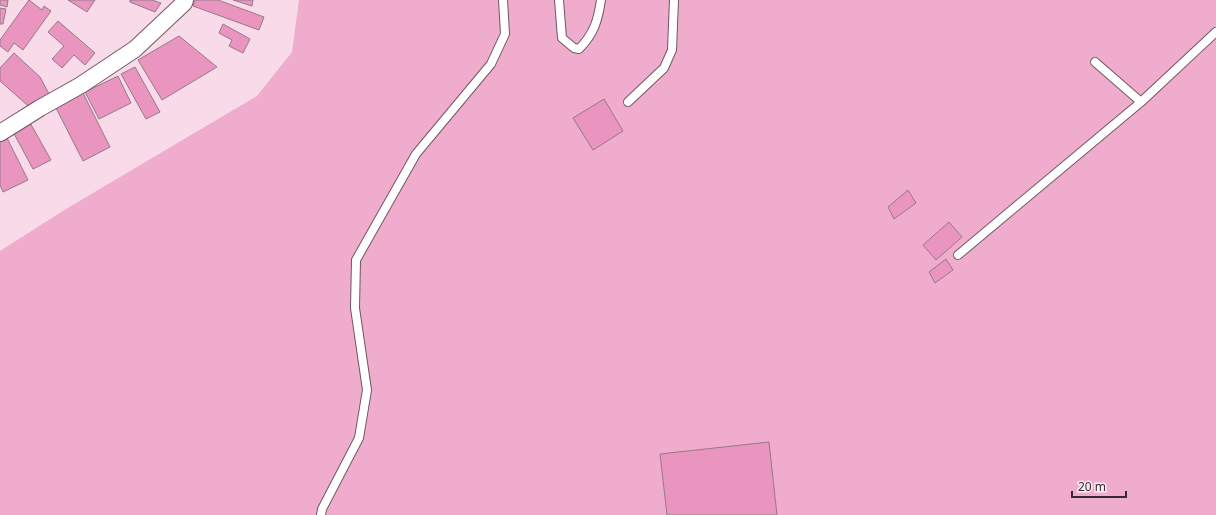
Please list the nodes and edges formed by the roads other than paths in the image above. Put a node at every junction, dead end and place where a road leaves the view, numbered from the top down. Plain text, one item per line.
1 (185, 0) edge
2 (503, 0) edge
3 (559, 0) edge
4 (601, 0) edge
5 (674, 0) edge
6 (1216, 32) edge
7 (1094, 62) dead end
8 (628, 102) dead end
9 (1141, 102) junction
10 (0, 133) edge
11 (958, 255) dead end
12 (321, 515) edge

1 - 10 street
2 - 12 lane
3 - 4 lane
5 - 8 lane
6 - 9 lane
7 - 9 lane
9 - 11 lane

